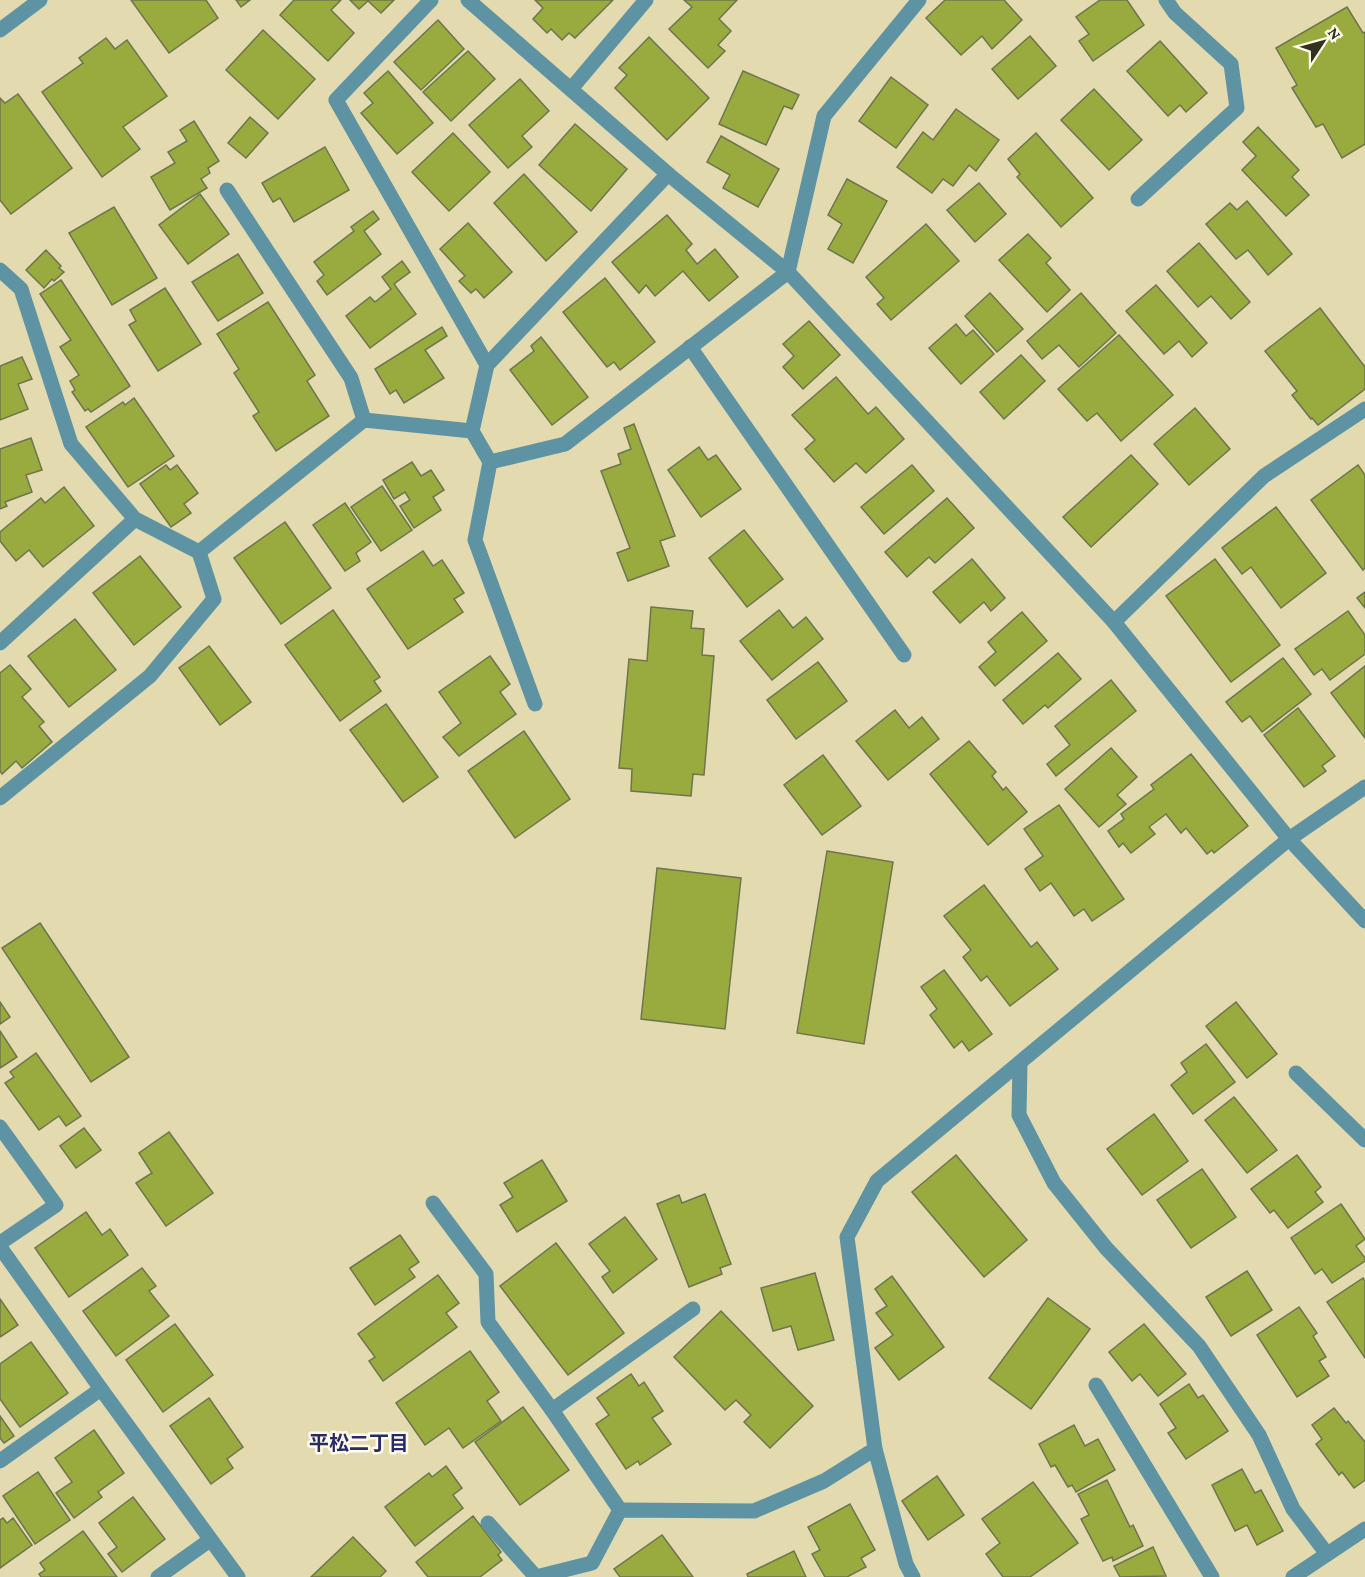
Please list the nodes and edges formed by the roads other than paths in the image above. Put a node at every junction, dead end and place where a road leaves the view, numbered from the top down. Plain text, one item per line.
1 (40, 0) edge
2 (431, 0) edge
3 (468, 0) edge
4 (646, 0) edge
5 (919, 0) edge
6 (1166, 0) edge
7 (22, 5) edge
8 (0, 30) edge
9 (571, 89) junction
10 (668, 174) junction
11 (227, 190) dead end
12 (1138, 199) dead end
13 (0, 270) edge
14 (788, 272) junction
15 (690, 347) junction
16 (487, 365) junction
17 (1365, 410) edge
18 (364, 420) junction
19 (472, 431) junction
20 (490, 462) junction
21 (135, 519) junction
22 (199, 552) junction
23 (1114, 622) junction
24 (0, 643) edge
25 (904, 655) dead end
26 (536, 704) dead end
27 (1365, 787) edge
28 (0, 798) edge
29 (1289, 839) junction
30 (1365, 921) edge
31 (1020, 1063) junction
32 (1296, 1073) dead end
33 (0, 1127) edge
34 (1365, 1140) edge
35 (433, 1203) dead end
36 (0, 1245) edge
37 (693, 1309) dead end
38 (1096, 1385) dead end
39 (100, 1389) junction
40 (552, 1410) junction
41 (875, 1449) junction
42 (0, 1461) edge
43 (620, 1510) junction
44 (488, 1522) dead end
45 (1365, 1529) edge
46 (210, 1540) junction
47 (1326, 1554) junction
48 (158, 1577) edge
49 (238, 1577) edge
50 (913, 1577) edge
51 (1212, 1577) edge
52 (1293, 1577) edge

1 - 7 street
2 - 16 street
3 - 9 street
4 - 9 street
5 - 14 street
6 - 12 street
7 - 8 street
9 - 10 street
10 - 14 street
10 - 16 street
11 - 18 street
13 - 21 street
14 - 15 street
14 - 23 street
15 - 20 street
15 - 25 street
16 - 19 street
17 - 23 street
18 - 19 street
18 - 22 street
19 - 20 street
20 - 26 street
21 - 22 street
21 - 24 street
22 - 28 street
23 - 29 street
27 - 29 street
29 - 30 street
29 - 31 street
31 - 41 street
31 - 47 street
32 - 34 street
33 - 36 street
35 - 40 street
36 - 39 street
37 - 40 street
38 - 51 street
39 - 42 street
39 - 46 street
40 - 43 street
41 - 43 street
41 - 50 street
43 - 44 street
45 - 47 street
46 - 48 street
46 - 49 street
47 - 52 street

